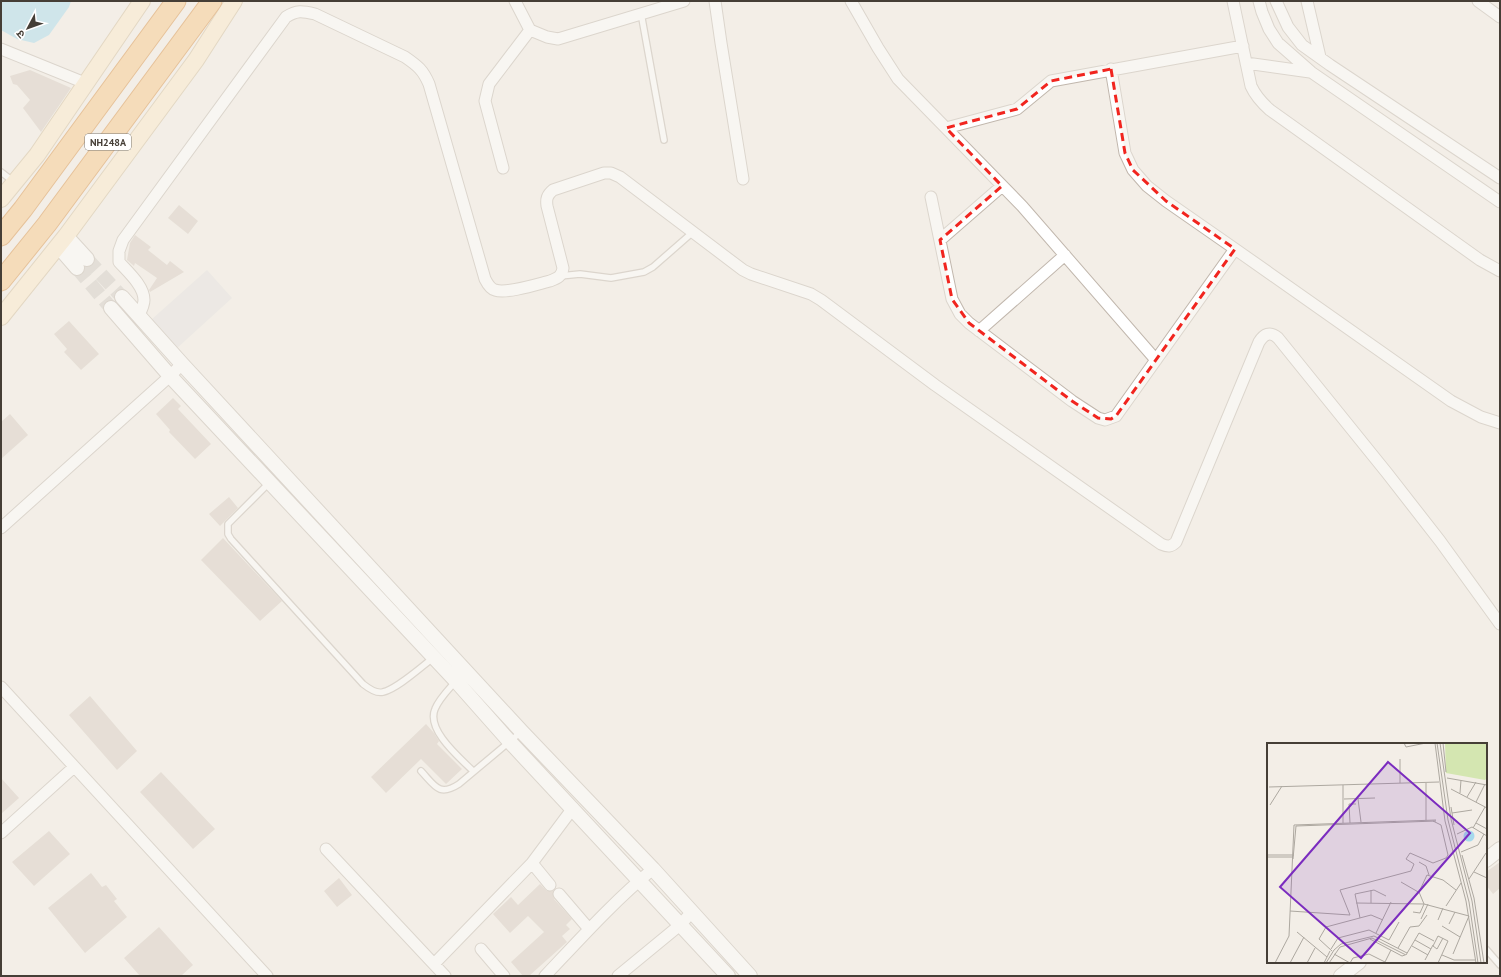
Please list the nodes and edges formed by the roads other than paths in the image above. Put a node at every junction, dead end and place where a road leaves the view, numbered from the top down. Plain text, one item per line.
1 (142, 1) edge
2 (176, 1) edge
3 (212, 1) edge
4 (234, 1) edge
5 (515, 1) edge
6 (684, 1) edge
7 (716, 1) edge
8 (865, 1) edge
9 (1233, 1) edge
10 (1260, 1) edge
11 (1276, 1) edge
12 (1307, 1) edge
13 (1478, 1) edge
14 (852, 2) edge
15 (641, 14) junction
16 (1500, 16) edge
17 (530, 30) junction
18 (1243, 46) junction
19 (1, 49) edge
20 (1320, 57) junction
21 (1246, 63) junction
22 (1111, 69) junction
23 (1311, 72) junction
24 (85, 83) junction
25 (946, 128) junction
26 (664, 140) dead end
27 (503, 168) dead end
28 (1, 172) edge
29 (1500, 178) edge
30 (743, 179) dead end
31 (14, 182) junction
32 (1002, 186) junction
33 (931, 197) dead end
34 (1, 199) edge
35 (1500, 202) edge
36 (693, 232) junction
37 (1, 236) edge
38 (940, 240) junction
39 (62, 241) junction
40 (1235, 249) junction
41 (1065, 255) junction
42 (82, 264) tunnel mouth
43 (1500, 271) edge
44 (560, 276) junction
45 (1, 281) edge
46 (122, 297) tunnel mouth
47 (111, 308) tunnel mouth
48 (139, 315) junction
49 (1, 317) edge
50 (979, 331) junction
51 (1156, 360) junction
52 (182, 364) junction
53 (170, 376) junction
54 (1500, 423) edge
55 (269, 483) junction
56 (1, 528) edge
57 (1500, 624) edge
58 (434, 658) junction
59 (456, 681) junction
60 (1, 687) edge
61 (522, 732) junction
62 (510, 742) junction
63 (74, 767) junction
64 (473, 771) junction
65 (421, 772) dead end
66 (573, 808) junction
67 (1, 833) edge
68 (326, 849) dead end
69 (1500, 849) edge
70 (1487, 859) edge
71 (532, 863) junction
72 (653, 869) junction
73 (640, 880) junction
74 (550, 885) dead end
75 (559, 894) dead end
76 (692, 913) junction
77 (680, 925) junction
78 (590, 929) junction
79 (481, 949) dead end
80 (1487, 950) edge
81 (1358, 963) edge
82 (434, 964) junction
83 (1500, 965) edge
84 (267, 976) edge
85 (445, 976) edge
86 (504, 976) edge
87 (545, 976) edge
88 (618, 976) edge
89 (728, 976) edge
90 (750, 976) edge
91 (1341, 976) edge

1 - 24 main road
2 - 37 highway, NH248A
3 - 45 highway, NH248A
4 - 39 main road
5 - 17 street
6 - 15 street
7 - 30 street
8 - 14 street
9 - 18 street
10 - 23 street
11 - 20 street
12 - 20 street
13 - 16 street
14 - 25 street
15 - 17 street
15 - 26 lane
17 - 27 street
18 - 21 street
18 - 22 street
19 - 24 street
20 - 29 street
21 - 23 street
21 - 43 street
22 - 25 street
22 - 40 street
23 - 35 street
24 - 31 main road
25 - 32 street
28 - 31 lane
31 - 34 main road
32 - 38 street
32 - 41 street
33 - 38 street
36 - 44 lane
36 - 44 street
36 - 57 street
38 - 50 street
39 - 42 street
39 - 49 main road
40 - 51 street
40 - 54 street
41 - 50 street
41 - 51 street
44 - 48 street
46 - 48 street
47 - 53 street
48 - 52 street
50 - 51 street
52 - 53 street
52 - 61 street
53 - 55 street
53 - 56 street
55 - 58 street
55 - 58 lane
58 - 59 street
59 - 62 street
59 - 64 lane
60 - 63 street
61 - 62 lane
61 - 72 street
62 - 64 lane
62 - 66 street
63 - 67 street
63 - 84 street
64 - 65 lane
66 - 71 street
66 - 73 street
68 - 82 street
69 - 70 street
71 - 74 street
71 - 82 street
72 - 73 street
72 - 76 street
73 - 77 street
73 - 78 street
75 - 78 street
76 - 77 street
76 - 90 street
77 - 88 street
77 - 89 street
78 - 87 street
79 - 86 street
80 - 83 lane
81 - 91 street
82 - 85 street

